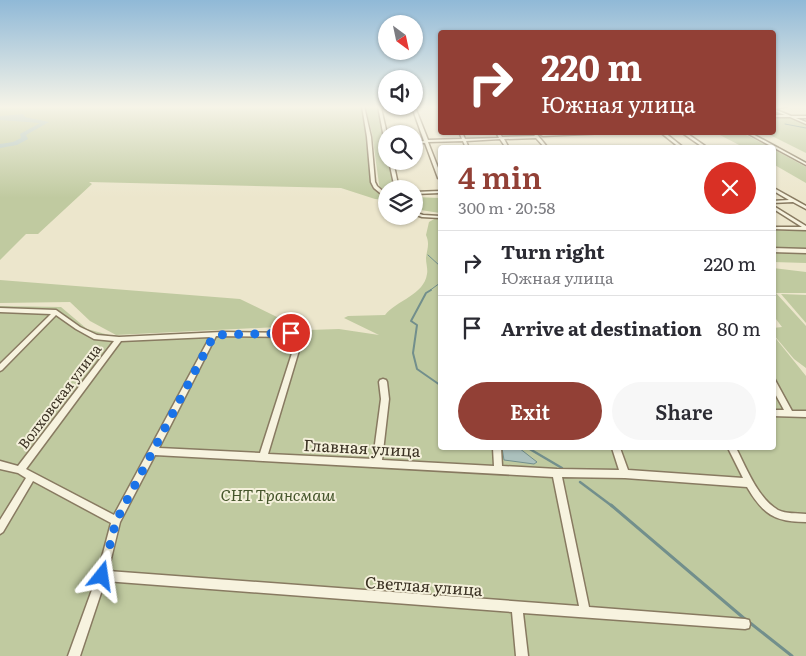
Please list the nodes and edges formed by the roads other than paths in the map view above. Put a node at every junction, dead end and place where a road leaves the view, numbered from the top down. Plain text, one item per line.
1 (369, 137) edge
2 (424, 137) edge
3 (462, 137) edge
4 (523, 137) edge
5 (668, 137) edge
6 (689, 137) edge
7 (755, 137) edge
8 (501, 139) junction
9 (464, 140) junction
10 (423, 141) edge
11 (426, 141) junction
12 (466, 145) edge
13 (506, 145) edge
14 (680, 145) edge
15 (702, 145) edge
16 (770, 145) edge
17 (776, 148) edge
18 (806, 164) edge
19 (438, 173) edge
20 (378, 189) edge
21 (776, 190) edge
22 (438, 192) edge
23 (423, 193) edge
24 (794, 201) junction
25 (776, 202) edge
26 (806, 208) edge
27 (776, 209) edge
28 (423, 216) edge
29 (438, 217) edge
30 (776, 227) edge
31 (806, 229) edge
32 (776, 250) edge
33 (806, 251) edge
34 (0, 310) edge
35 (56, 312) junction
36 (214, 335) junction
37 (119, 339) junction
38 (0, 368) edge
39 (383, 382) dead end
40 (776, 388) edge
41 (776, 413) edge
42 (790, 414) junction
43 (806, 414) edge
44 (497, 450) edge
45 (617, 450) edge
46 (733, 450) edge
47 (152, 451) junction
48 (263, 457) junction
49 (377, 463) junction
50 (0, 465) edge
51 (498, 469) junction
52 (20, 470) junction
53 (557, 473) junction
54 (625, 474) junction
55 (31, 477) junction
56 (750, 483) junction
57 (806, 518) edge
58 (116, 521) junction
59 (0, 529) edge
60 (102, 576) junction
61 (517, 607) junction
62 (585, 612) junction
63 (744, 624) dead end
64 (74, 656) edge
65 (522, 656) edge

1 - 20 street
2 - 11 street
3 - 9 street
4 - 8 street
5 - 14 street
6 - 15 street
7 - 16 street
8 - 9 street
8 - 13 street
9 - 11 street
9 - 12 street
10 - 11 street
11 - 19 street
17 - 18 street
21 - 24 street
22 - 23 street
24 - 25 street
24 - 26 street
27 - 31 street
28 - 29 street
30 - 31 street
32 - 33 street
34 - 35 street
35 - 37 street
35 - 38 street
36 - 37 street
36 - 47 street
36 - 48 street
37 - 52 street, Волховская улица
39 - 49 street
40 - 42 street
41 - 42 street
42 - 43 street
44 - 51 street
45 - 54 street
46 - 56 street
47 - 48 street, Главная улица
47 - 58 street
48 - 49 street, Главная улица
49 - 51 street, Главная улица
50 - 52 street
51 - 53 street, Главная улица
52 - 55 street
53 - 54 street, Главная улица
53 - 62 street
54 - 56 street, Главная улица
55 - 58 street
55 - 59 street
56 - 57 street
58 - 60 street
60 - 61 street, Светлая улица
60 - 64 street
61 - 62 street, Светлая улица
61 - 65 street
62 - 63 street, Светлая улица

